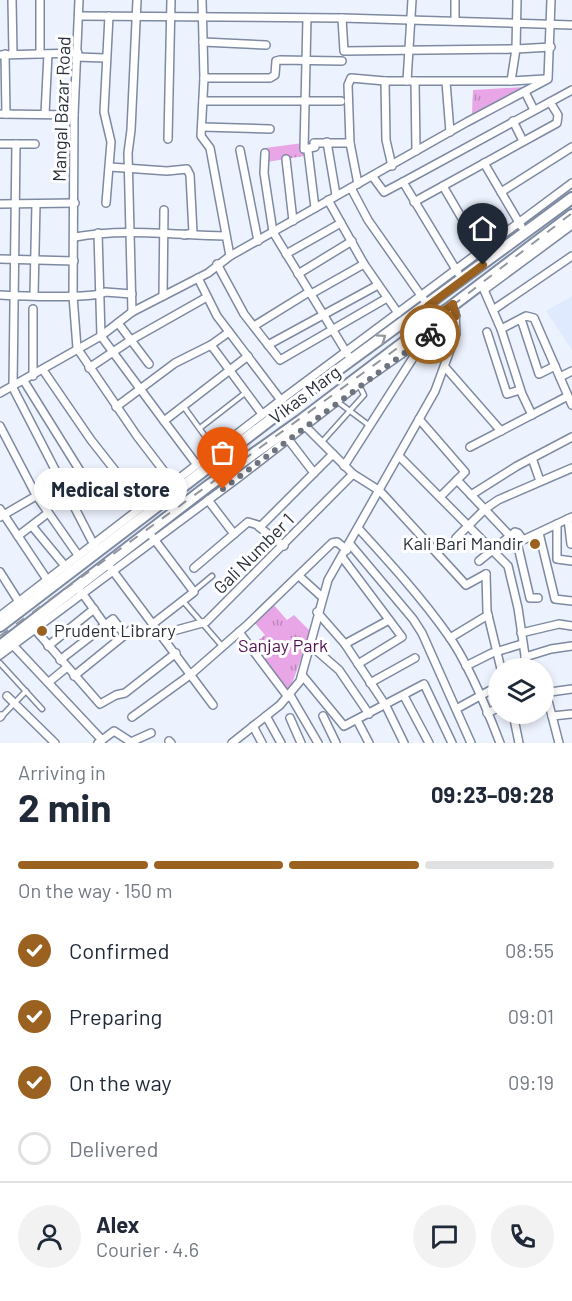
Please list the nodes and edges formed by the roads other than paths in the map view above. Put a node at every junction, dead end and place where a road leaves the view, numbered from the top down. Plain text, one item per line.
1 (12, 0) edge
2 (40, 0) edge
3 (79, 0) edge
4 (137, 0) edge
5 (171, 0) edge
6 (202, 0) edge
7 (412, 0) edge
8 (455, 0) edge
9 (517, 0) edge
10 (551, 0) edge
11 (80, 16) junction
12 (109, 16) junction
13 (202, 16) junction
14 (135, 17) junction
15 (170, 17) junction
16 (307, 18) junction
17 (342, 18) junction
18 (411, 20) junction
19 (455, 21) junction
20 (517, 23) junction
21 (550, 25) junction
22 (572, 25) edge
23 (203, 42) junction
24 (266, 45) dead end
25 (551, 47) junction
26 (516, 48) junction
27 (409, 52) junction
28 (6, 54) edge
29 (44, 54) junction
30 (77, 55) junction
31 (105, 58) junction
32 (306, 61) junction
33 (342, 61) dead end
34 (204, 78) junction
35 (548, 79) junction
36 (385, 81) junction
37 (411, 81) junction
38 (511, 81) junction
39 (446, 82) junction
40 (572, 90) edge
41 (525, 92) junction
42 (203, 100) junction
43 (341, 100) dead end
44 (304, 101) junction
45 (549, 102) junction
46 (534, 110) junction
47 (3, 114) edge
48 (45, 114) junction
49 (74, 115) junction
50 (513, 121) junction
51 (202, 127) junction
52 (270, 129) dead end
53 (450, 132) junction
54 (168, 139) dead end
55 (524, 141) junction
56 (327, 142) junction
57 (350, 143) junction
58 (0, 144) edge
59 (16, 144) junction
60 (35, 144) dead end
61 (572, 147) edge
62 (240, 150) dead end
63 (309, 151) dead end
64 (417, 151) junction
65 (266, 153) dead end
66 (286, 159) dead end
67 (484, 163) junction
68 (392, 166) junction
69 (110, 167) junction
70 (128, 170) junction
71 (374, 177) junction
72 (403, 182) junction
73 (572, 183) edge
74 (358, 184) junction
75 (443, 186) junction
76 (351, 189) junction
77 (501, 192) junction
78 (336, 195) junction
79 (572, 198) edge
80 (328, 200) junction
81 (414, 202) junction
82 (75, 203) junction
83 (106, 203) dead end
84 (0, 204) edge
85 (16, 204) junction
86 (36, 204) junction
87 (315, 208) junction
88 (164, 210) dead end
89 (572, 215) edge
90 (293, 221) junction
91 (519, 222) junction
92 (341, 223) junction
93 (572, 225) edge
94 (129, 232) junction
95 (273, 232) junction
96 (527, 232) junction
97 (98, 233) junction
98 (164, 235) junction
99 (184, 235) junction
100 (225, 236) junction
101 (75, 237) junction
102 (258, 241) junction
103 (352, 241) junction
104 (481, 251) junction
105 (286, 254) junction
106 (230, 256) junction
107 (572, 256) edge
108 (0, 259) edge
109 (14, 260) junction
110 (34, 260) junction
111 (74, 261) junction
112 (217, 264) junction
113 (364, 264) junction
114 (455, 271) junction
115 (298, 274) junction
116 (198, 278) junction
117 (464, 279) junction
118 (378, 285) junction
119 (483, 286) junction
120 (310, 293) junction
121 (132, 294) junction
122 (0, 295) edge
123 (34, 295) junction
124 (14, 296) junction
125 (73, 296) junction
126 (101, 296) junction
127 (163, 296) junction
128 (207, 297) junction
129 (387, 298) junction
130 (425, 301) junction
131 (453, 304) junction
132 (33, 309) dead end
133 (493, 310) junction
134 (132, 312) junction
135 (398, 313) junction
136 (322, 314) junction
137 (436, 317) junction
138 (457, 318) junction
139 (521, 319) junction
140 (118, 323) junction
141 (254, 326) junction
142 (331, 328) junction
143 (421, 329) junction
144 (501, 329) junction
145 (229, 332) junction
146 (487, 332) dead end
147 (101, 336) junction
148 (131, 340) junction
149 (419, 341) junction
150 (211, 345) junction
151 (268, 345) junction
152 (77, 348) junction
153 (113, 352) junction
154 (248, 356) junction
155 (349, 356) junction
156 (149, 364) dead end
157 (555, 366) junction
158 (445, 367) junction
159 (89, 368) junction
160 (43, 370) junction
161 (572, 371) edge
162 (229, 373) junction
163 (33, 376) junction
164 (560, 377) junction
165 (24, 381) junction
166 (359, 384) junction
167 (13, 388) junction
168 (140, 390) junction
169 (520, 390) junction
170 (0, 393) edge
171 (245, 393) junction
172 (568, 396) junction
173 (337, 401) junction
174 (284, 403) junction
175 (572, 405) edge
176 (116, 406) junction
177 (184, 407) junction
178 (350, 412) junction
179 (262, 414) junction
180 (532, 415) junction
181 (419, 419) junction
182 (164, 421) junction
183 (303, 423) junction
184 (0, 426) edge
185 (370, 427) junction
186 (200, 428) junction
187 (501, 431) junction
188 (572, 437) edge
189 (288, 439) junction
190 (321, 443) junction
191 (470, 447) dead end
192 (216, 450) junction
193 (333, 454) junction
194 (399, 456) junction
195 (532, 458) junction
196 (197, 465) junction
197 (344, 466) junction
198 (572, 468) edge
199 (314, 473) junction
200 (353, 474) junction
201 (85, 479) dead end
202 (457, 480) junction
203 (540, 481) junction
204 (60, 482) junction
205 (176, 487) junction
206 (380, 491) junction
207 (36, 495) junction
208 (471, 495) junction
209 (440, 497) junction
210 (208, 500) junction
211 (143, 506) junction
212 (485, 509) junction
213 (48, 513) junction
214 (1, 514) edge
215 (570, 518) edge
216 (557, 524) junction
217 (32, 526) junction
218 (259, 526) junction
219 (468, 527) junction
220 (359, 529) junction
221 (539, 533) junction
222 (234, 534) junction
223 (512, 534) junction
224 (151, 535) junction
225 (18, 536) junction
226 (456, 538) dead end
227 (571, 544) edge
228 (284, 546) junction
229 (348, 547) junction
230 (95, 548) junction
231 (493, 549) junction
232 (78, 555) junction
233 (342, 557) junction
234 (479, 561) dead end
235 (572, 561) edge
236 (65, 566) junction
237 (110, 566) junction
238 (194, 568) dead end
239 (0, 572) edge
240 (212, 576) dead end
241 (299, 576) junction
242 (50, 583) junction
243 (79, 590) junction
244 (194, 592) junction
245 (321, 596) junction
246 (538, 598) dead end
247 (182, 601) junction
248 (572, 601) edge
249 (19, 602) junction
250 (94, 609) junction
251 (317, 612) junction
252 (488, 615) junction
253 (0, 616) edge
254 (389, 620) junction
255 (154, 623) junction
256 (202, 624) junction
257 (105, 625) junction
258 (0, 626) edge
259 (32, 626) junction
260 (572, 626) edge
261 (132, 630) dead end
262 (239, 632) junction
263 (521, 633) junction
264 (125, 635) junction
265 (165, 638) junction
266 (450, 638) junction
267 (7, 644) edge
268 (309, 644) junction
269 (345, 644) junction
270 (522, 644) junction
271 (48, 646) junction
272 (572, 646) edge
273 (222, 647) junction
274 (497, 651) junction
275 (176, 653) junction
276 (0, 655) edge
277 (525, 657) joint
278 (415, 658) dead end
279 (499, 658) edge
280 (60, 660) junction
281 (0, 663) edge
282 (358, 664) junction
283 (466, 666) junction
284 (66, 668) junction
285 (190, 675) junction
286 (302, 675) junction
287 (74, 676) junction
288 (49, 682) junction
289 (370, 683) junction
290 (572, 689) edge
291 (26, 691) junction
292 (488, 691) edge
293 (554, 692) edge
294 (8, 696) dead end
295 (289, 696) junction
296 (404, 696) junction
297 (479, 696) junction
298 (14, 703) junction
299 (213, 705) dead end
300 (386, 706) junction
301 (458, 708) junction
302 (42, 709) dead end
303 (487, 713) joint
304 (369, 714) junction
305 (572, 714) edge
306 (266, 716) junction
307 (323, 716) dead end
308 (554, 716) edge
309 (1, 717) edge
310 (132, 717) dead end
311 (290, 718) dead end
312 (357, 720) junction
313 (515, 724) edge
314 (554, 724) edge
315 (253, 726) junction
316 (151, 734) dead end
317 (100, 742) edge
318 (236, 742) edge
319 (55, 743) edge
320 (262, 743) edge
321 (281, 743) edge
322 (301, 743) edge
323 (318, 743) edge
324 (336, 743) edge
325 (369, 743) edge
326 (404, 743) edge
327 (429, 743) edge
328 (452, 743) edge
329 (471, 743) edge
330 (500, 743) edge
331 (519, 743) edge
332 (559, 743) edge

1 - 28 street
2 - 29 street
3 - 11 street, Mangal Bazar Road
4 - 14 street
5 - 15 street
6 - 13 street
7 - 18 street
8 - 19 street
9 - 20 street
10 - 21 street
11 - 12 street, Mangal Bazar Road
11 - 30 street, Mangal Bazar Road
12 - 14 street, Mangal Bazar Road
12 - 31 street
13 - 15 street, Mangal Bazar Road
13 - 16 street, Mangal Bazar Road
13 - 23 street
14 - 15 street, Mangal Bazar Road
14 - 70 street
15 - 54 street
16 - 17 street, Mangal Bazar Road
16 - 32 street
17 - 18 street, Mangal Bazar Road
17 - 27 street
18 - 19 street, Mangal Bazar Road
18 - 27 street
19 - 20 street, Mangal Bazar Road
20 - 21 street, Mangal Bazar Road
20 - 26 street
21 - 22 street, Mangal Bazar Road
21 - 25 street
23 - 24 street
23 - 34 street
25 - 26 street
25 - 35 street
26 - 27 street
26 - 38 street
27 - 37 street
28 - 29 street
28 - 47 street
29 - 30 street
29 - 48 street
30 - 31 street
30 - 49 street, Mangal Bazar Road
31 - 69 street
32 - 33 street
32 - 34 street
32 - 44 street
34 - 42 street
35 - 38 street
35 - 41 street
36 - 37 street
36 - 57 street
36 - 68 street
37 - 39 street
37 - 64 street
38 - 39 street
39 - 53 street
40 - 45 street
41 - 46 street
41 - 53 street
42 - 44 street
42 - 51 street
43 - 44 street
44 - 56 street
45 - 46 street
45 - 55 street
46 - 50 street
47 - 48 street
48 - 49 street
49 - 82 street, Mangal Bazar Road
50 - 55 street
50 - 72 street
51 - 52 street
51 - 100 street
53 - 64 street
55 - 67 street
56 - 57 street
56 - 78 street
57 - 74 street
58 - 59 street
59 - 60 street
59 - 85 street
61 - 77 street
62 - 102 street
63 - 87 street
64 - 68 street
65 - 95 street
66 - 90 street
67 - 75 street
67 - 77 street
68 - 71 street
69 - 70 street
69 - 83 street
70 - 94 street
70 - 99 street
71 - 72 street
71 - 74 street
72 - 81 street
73 - 91 street
74 - 76 street
75 - 81 street
75 - 104 street
76 - 78 street
76 - 130 street
77 - 91 street
78 - 80 street
79 - 96 main road, Vikas Marg
80 - 87 street
80 - 92 street
81 - 114 street
82 - 86 street
82 - 101 street, Mangal Bazar Road
84 - 85 street
85 - 86 street
85 - 109 street
86 - 110 street
87 - 90 street
88 - 98 street
89 - 119 main road, Vikas Marg
90 - 95 street
91 - 96 street
91 - 104 street
92 - 103 street
92 - 105 street
93 - 119 street
94 - 97 street
94 - 98 street
94 - 121 street
95 - 102 street
95 - 105 street
96 - 117 main road, Vikas Marg
97 - 101 street
97 - 126 street
98 - 99 street
98 - 127 street
99 - 100 street
100 - 106 street
101 - 111 street, Mangal Bazar Road
102 - 106 street
103 - 113 street
103 - 115 street
104 - 114 street
105 - 115 street
106 - 112 street
107 - 133 street
108 - 109 street
109 - 110 street
109 - 124 street
110 - 111 street
110 - 123 street
111 - 125 street, Mangal Bazar Road
112 - 116 street
112 - 141 street
113 - 118 street
113 - 120 street
114 - 117 street
114 - 130 street
115 - 120 street
116 - 127 street
116 - 128 street
117 - 130 main road, Vikas Marg
118 - 129 street
118 - 136 street
119 - 131 main road, Vikas Marg
119 - 133 street
120 - 136 street
120 - 141 street
121 - 126 street
121 - 134 street
122 - 124 street
123 - 124 street
123 - 125 street
124 - 167 street
125 - 126 street
125 - 152 street, Mangal Bazar Road
126 - 147 street
127 - 134 street
128 - 145 street
128 - 148 street
129 - 135 street
129 - 142 street
130 - 135 street
130 - 137 street
155 -> 130 main road, Vikas Marg
131 - 137 main road, Vikas Marg
131 - 138 street
132 - 163 street
133 - 144 street
134 - 140 street
135 - 155 street
136 - 142 street
136 - 151 street
137 - 143 main road, Vikas Marg
138 - 149 street
138 - 158 street
139 - 144 street
139 - 157 street
139 - 157 street
140 - 147 street
140 - 148 street
141 - 151 street
142 - 151 street
142 - 155 street
143 - 149 street
143 - 183 main road, Vikas Marg
144 - 169 street
145 - 150 street
145 - 154 street
146 - 169 street
147 - 152 street
147 - 153 street
148 - 153 street
148 - 156 street
149 - 166 street
149 - 185 street
150 - 162 street
150 - 168 street
152 - 159 street
152 - 160 street
153 - 159 street
153 - 168 street
154 - 162 street
154 - 174 street
155 - 174 main road, Vikas Marg
157 - 164 street
158 - 181 street
158 - 187 street
159 - 176 street
160 - 163 street
160 - 211 street
161 - 164 street
162 - 171 street
162 - 177 street
163 - 165 street
164 - 172 street
165 - 167 street
165 - 201 street
166 - 173 street
166 - 178 lane
167 - 170 street
167 - 204 street
168 - 176 street
168 - 182 street
169 - 180 street
171 - 179 street
171 - 186 lane
172 - 175 street
172 - 180 street
173 - 178 lane
173 - 183 street
174 - 179 street
174 - 205 main road, Vikas Marg
176 - 205 street
177 - 182 street
177 - 186 lane
178 - 185 lane
178 - 190 lane
179 - 192 street
180 - 187 street
181 - 194 street
181 - 202 street
182 - 196 street
183 - 189 street
183 - 190 street
183 - 224 main road, Vikas Marg
184 - 207 street
185 - 197 street
186 - 192 lane
187 - 191 street
188 - 195 street
189 - 199 street
189 - 210 street
190 - 193 street
192 - 196 street
193 - 197 street
193 - 199 street
194 - 206 street
194 - 209 street
195 - 203 street
195 - 208 street
196 - 205 street
197 - 200 street
198 - 203 street
199 - 218 street
200 - 206 street
200 - 228 street, Gali Number 1
202 - 208 street
202 - 209 street
203 - 212 street
204 - 207 street
204 - 230 street
205 - 211 street
205 - 230 main road, Vikas Marg
206 - 220 street
206 - 252 street
207 - 213 street
207 - 214 street
208 - 212 street
209 - 219 street
210 - 222 street
210 - 224 street
211 - 230 street
212 - 219 street
212 - 223 street
213 - 217 street
213 - 232 street
214 - 225 street
215 - 216 street
215 - 227 street
216 - 221 street
216 - 235 street
217 - 225 street
217 - 236 street
218 - 222 street
218 - 228 street
219 - 226 street
219 - 231 street
220 - 229 street
220 - 266 street
221 - 223 street
221 - 248 street
222 - 238 street
223 - 231 street
223 - 246 street
224 - 237 main road, Vikas Marg
224 - 244 street
225 - 242 street
228 - 256 street, Gali Number 1
229 - 233 street
229 - 241 street
229 - 301 street
230 - 232 street
230 - 242 main road, Vikas Marg
231 - 234 street
231 - 263 street
232 - 236 street
233 - 245 street
233 - 254 street
236 - 242 street
237 - 243 main road, Vikas Marg
237 - 255 street
239 - 249 street
240 - 244 lane
241 - 245 street
241 - 262 street
242 - 249 street
242 - 258 main road, Vikas Marg
243 - 250 street
243 - 259 main road, Vikas Marg
244 - 247 street
245 - 251 street
247 - 255 street
247 - 256 lane
249 - 253 street
250 - 257 street
250 - 271 street
251 - 268 street
251 - 269 street
252 - 266 street
252 - 274 street
254 - 269 street
254 - 282 street
255 - 265 street
256 - 265 street, Gali Number 1
256 - 273 lane
257 - 264 street
257 - 280 street
259 - 267 main road, Vikas Marg
259 - 271 street
260 - 263 street
261 - 264 street
262 - 273 street
262 - 295 street
263 - 270 street
264 - 287 street
265 - 275 street
266 - 283 street
267 - 276 street
267 - 288 street
268 - 286 street
268 - 304 street
269 - 282 street
270 - 274 street
270 - 277 street
271 - 280 street
272 - 277 street
273 - 285 street
274 - 279 street
274 - 283 street
275 - 285 street
275 - 287 street
278 - 289 street
280 - 284 street
281 - 291 lane
282 - 289 street
283 - 297 street
284 - 287 street
284 - 288 street
285 - 299 street
285 - 310 street
286 - 295 street
286 - 312 street
288 - 317 street
289 - 300 street
290 - 293 street
291 - 298 lane
291 - 302 lane
292 - 297 street
294 - 298 street
295 - 306 street
295 - 323 street
296 - 300 street
296 - 327 street
296 - 328 street
297 - 301 street
297 - 303 street
298 - 309 lane
298 - 319 street
300 - 304 street
300 - 326 street
301 - 329 street
303 - 330 street
304 - 312 street
305 - 308 street
306 - 315 street
306 - 321 street
307 - 324 street
311 - 322 street
312 - 325 street
313 - 331 street
314 - 332 street
315 - 318 street
315 - 320 street
316 - 317 street

